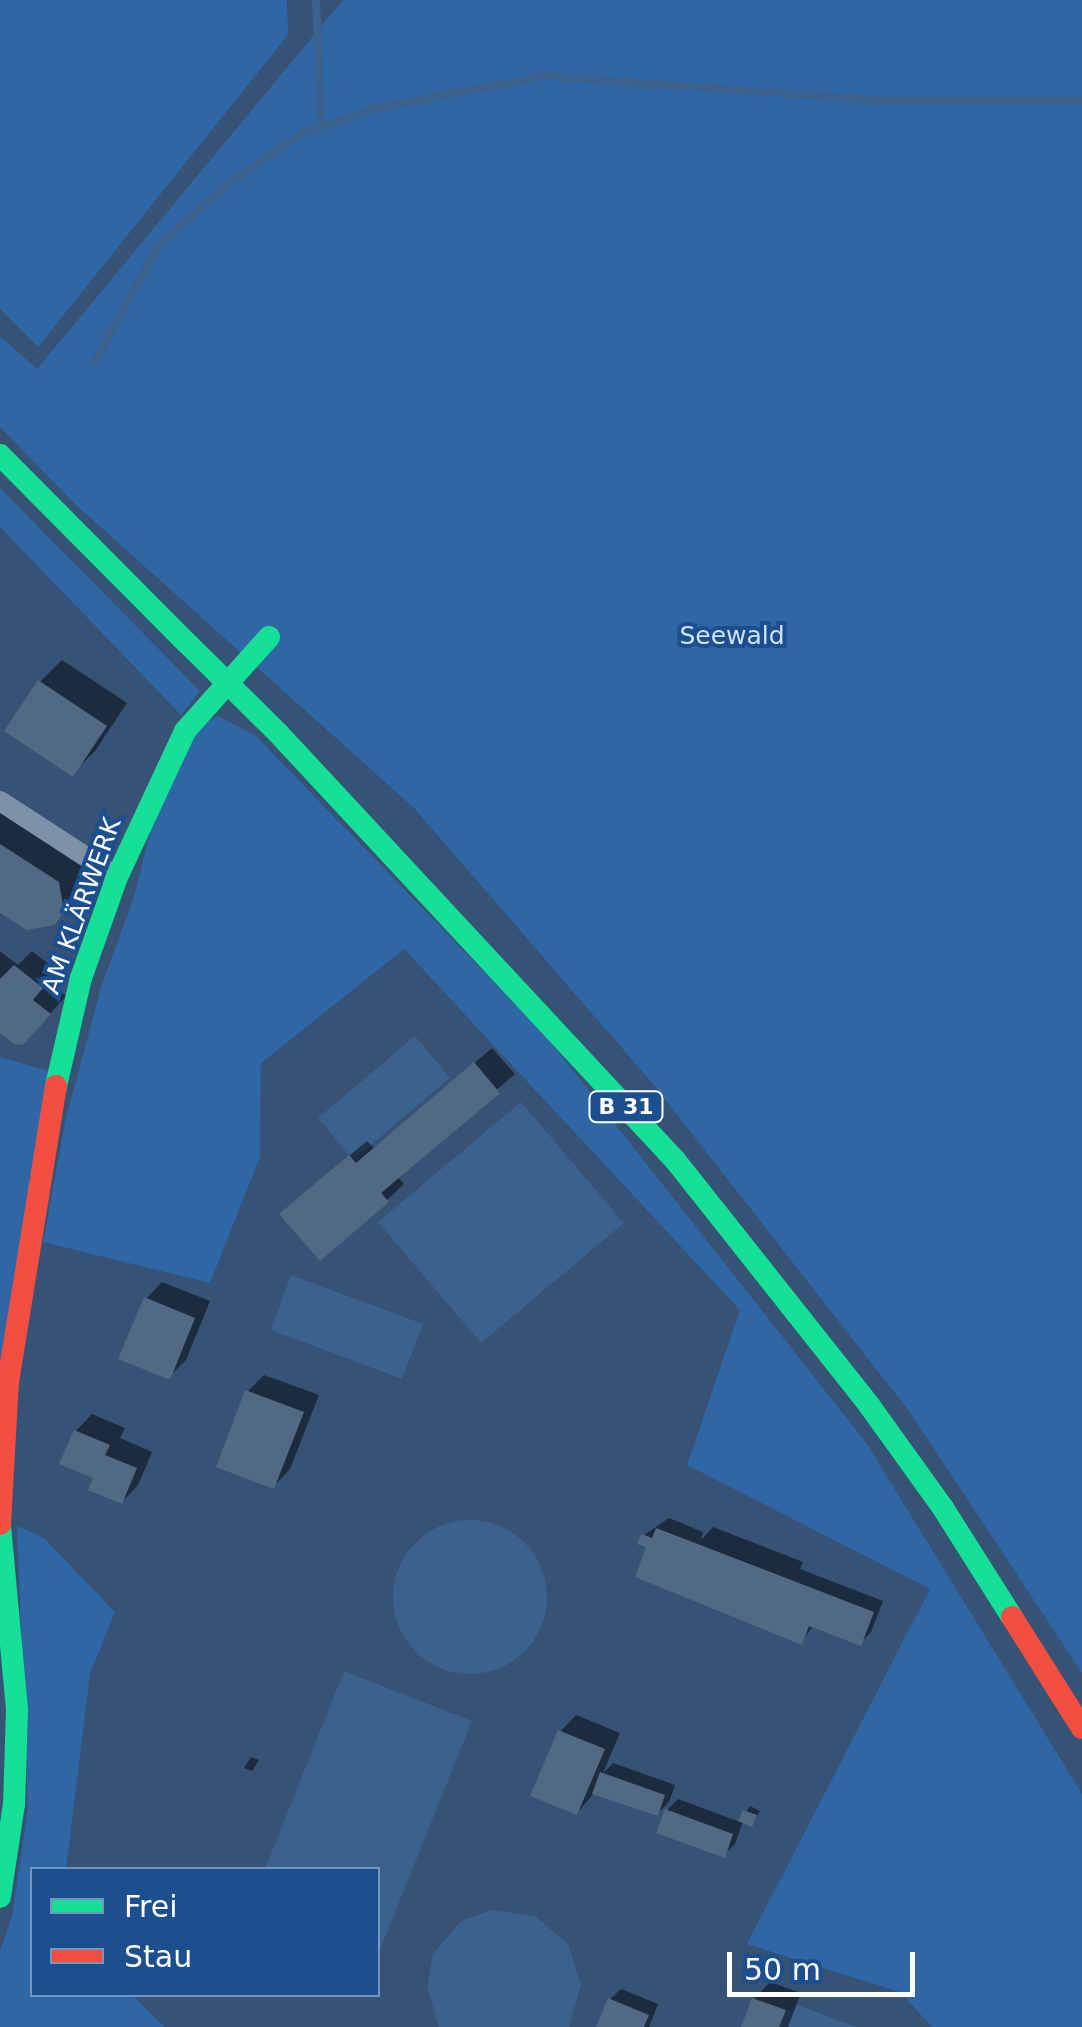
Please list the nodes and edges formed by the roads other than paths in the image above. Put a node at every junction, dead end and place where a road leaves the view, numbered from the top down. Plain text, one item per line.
1 (0, 456) edge
2 (269, 637) dead end
3 (0, 800) edge
4 (117, 877) junction
5 (0, 1525) edge
6 (1082, 1728) edge
7 (0, 1898) edge

1 - 6 main road, B 31, bridge
2 - 4 main road, AM KLÄRWERK
3 - 4 street
4 - 5 main road, AM KLÄRWERK
5 - 7 main road, AM KLÄRWERK

